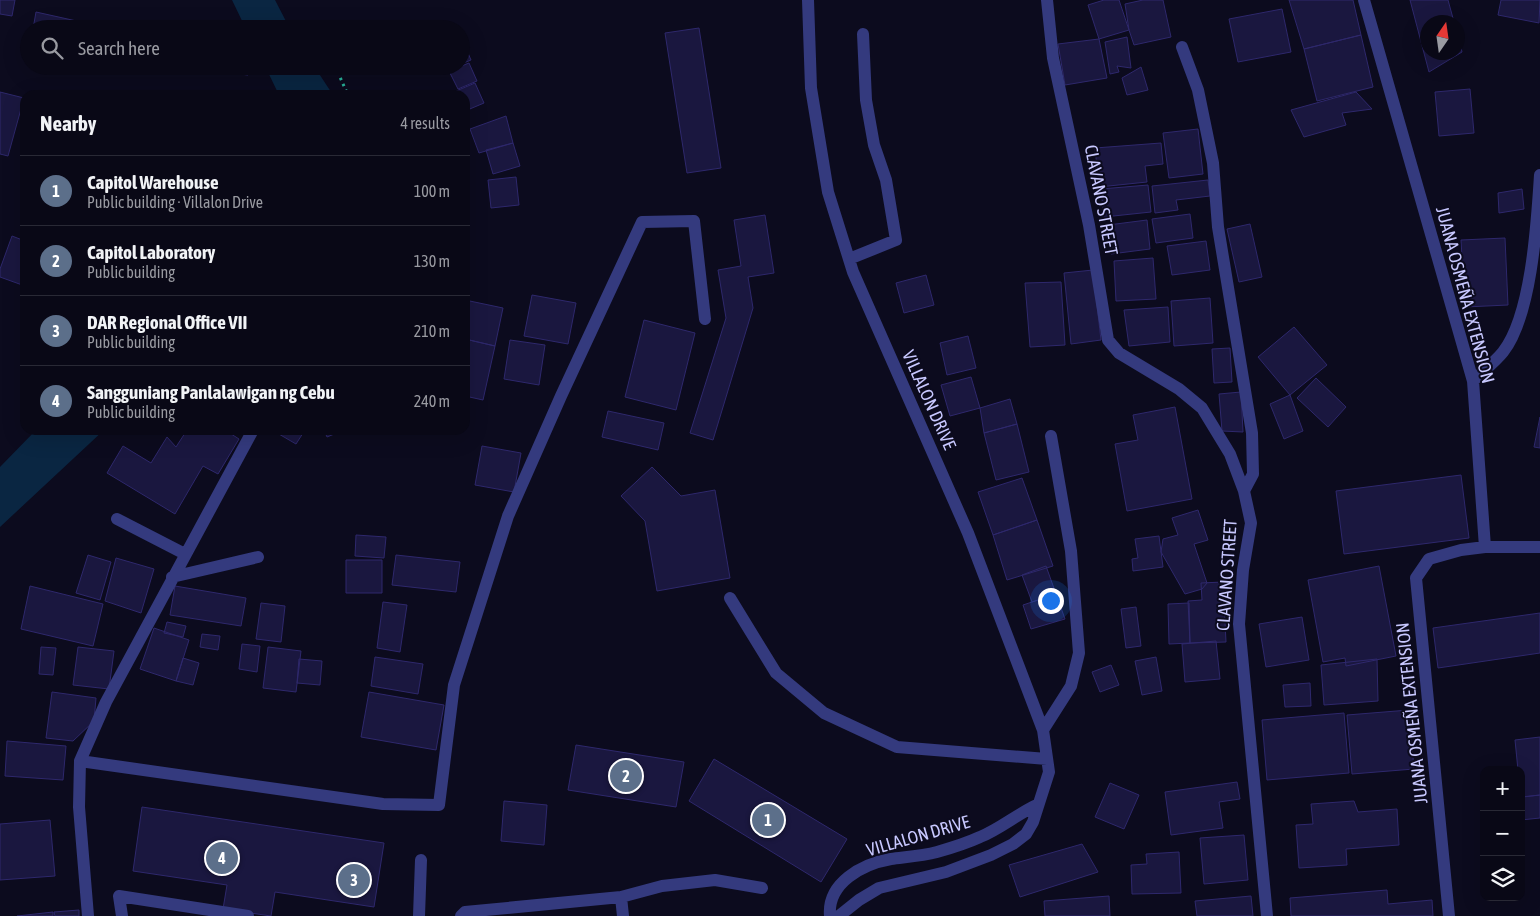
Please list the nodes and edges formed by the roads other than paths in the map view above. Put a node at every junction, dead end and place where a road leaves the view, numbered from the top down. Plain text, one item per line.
1 (808, 0) edge
2 (1047, 0) edge
3 (1364, 0) edge
4 (863, 34) dead end
5 (1182, 47) dead end
6 (1540, 175) edge
7 (849, 259) junction
8 (705, 319) dead end
9 (1473, 381) junction
10 (250, 435) edge
11 (1051, 436) dead end
12 (1244, 490) junction
13 (117, 519) dead end
14 (1485, 547) junction
15 (1540, 547) edge
16 (184, 554) junction
17 (258, 557) dead end
18 (172, 577) junction
19 (730, 598) dead end
20 (1043, 730) junction
21 (1047, 759) junction
22 (80, 760) junction
23 (1037, 805) junction
24 (421, 860) dead end
25 (762, 888) dead end
26 (621, 897) junction
27 (88, 916) edge
28 (122, 916) edge
29 (248, 916) edge
30 (419, 916) edge
31 (461, 916) edge
32 (623, 916) edge
33 (830, 916) edge
34 (839, 916) edge
35 (1267, 916) edge
36 (1449, 916) edge

1 - 7 street, VILLALON DRIVE
2 - 12 street, CLAVANO STREET
3 - 9 street, JUANA OSMEÑA EXTENSION
4 - 7 street
5 - 12 street
6 - 9 street
7 - 20 street, VILLALON DRIVE
8 - 22 street
9 - 14 street, JUANA OSMEÑA EXTENSION
10 - 16 street
11 - 20 street
12 - 35 street, CLAVANO STREET
13 - 16 street
14 - 15 street
14 - 36 street, JUANA OSMEÑA EXTENSION
16 - 18 street
17 - 18 street
18 - 22 street
19 - 21 street
20 - 21 street, VILLALON DRIVE
21 - 23 street, VILLALON DRIVE
22 - 27 street
23 - 33 street, VILLALON DRIVE
23 - 34 street, VILLALON DRIVE
24 - 30 street
25 - 26 street
26 - 31 street
26 - 32 street
28 - 29 street

